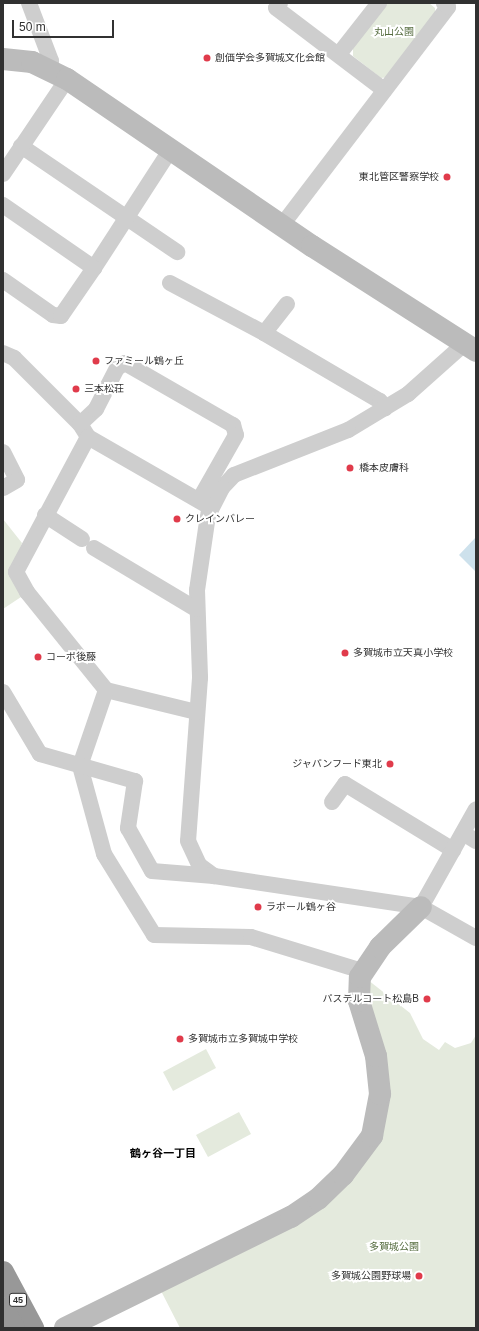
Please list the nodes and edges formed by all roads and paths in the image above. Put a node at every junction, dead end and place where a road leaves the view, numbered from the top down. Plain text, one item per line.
1 (29, 3) edge
2 (379, 3) edge
3 (276, 4) edge
4 (448, 4) edge
5 (339, 54) junction
6 (3, 60) edge
7 (48, 69) junction
8 (67, 79) junction
9 (384, 90) junction
10 (13, 149) edge
11 (171, 150) junction
12 (3, 174) edge
13 (3, 205) edge
14 (127, 216) junction
15 (282, 225) junction
16 (177, 252) dead end
17 (94, 268) junction
18 (3, 280) edge
19 (170, 283) dead end
20 (287, 304) dead end
21 (264, 333) junction
22 (469, 348) edge
23 (3, 353) edge
24 (385, 408) junction
25 (84, 431) junction
26 (3, 452) edge
27 (3, 488) edge
28 (205, 504) junction
29 (44, 516) junction
30 (196, 609) junction
31 (106, 690) junction
32 (3, 692) edge
33 (196, 712) junction
34 (80, 766) junction
35 (332, 802) dead end
36 (476, 809) edge
37 (469, 837) edge
38 (454, 850) junction
39 (214, 876) junction
40 (422, 907) junction
41 (476, 938) edge
42 (362, 971) junction
43 (3, 1272) edge
44 (3, 1308) edge
45 (14, 1328) edge
46 (33, 1328) edge
47 (65, 1328) edge

1 - 7 street
2 - 5 street
3 - 5 street
4 - 9 street
5 - 9 street
6 - 7 street
7 - 8 street
8 - 10 street
8 - 11 street
9 - 15 street
10 - 12 street
10 - 14 street
11 - 14 street
11 - 15 street
13 - 17 street
14 - 16 street
14 - 17 street
15 - 22 street
17 - 18 street
19 - 21 street
20 - 21 street
21 - 24 street
22 - 24 street
23 - 25 street
24 - 28 street
25 - 28 street
25 - 28 street
25 - 29 street
26 - 27 street
28 - 30 street
29 - 30 street
29 - 31 street
30 - 33 street
31 - 33 street
31 - 34 street
32 - 34 street
33 - 39 street
34 - 39 street
34 - 42 street
35 - 38 street
36 - 37 street
37 - 38 street
38 - 40 street
39 - 40 street
40 - 41 street
40 - 42 street
42 - 47 street
43 - 46 highway, 45
44 - 45 highway, 45

